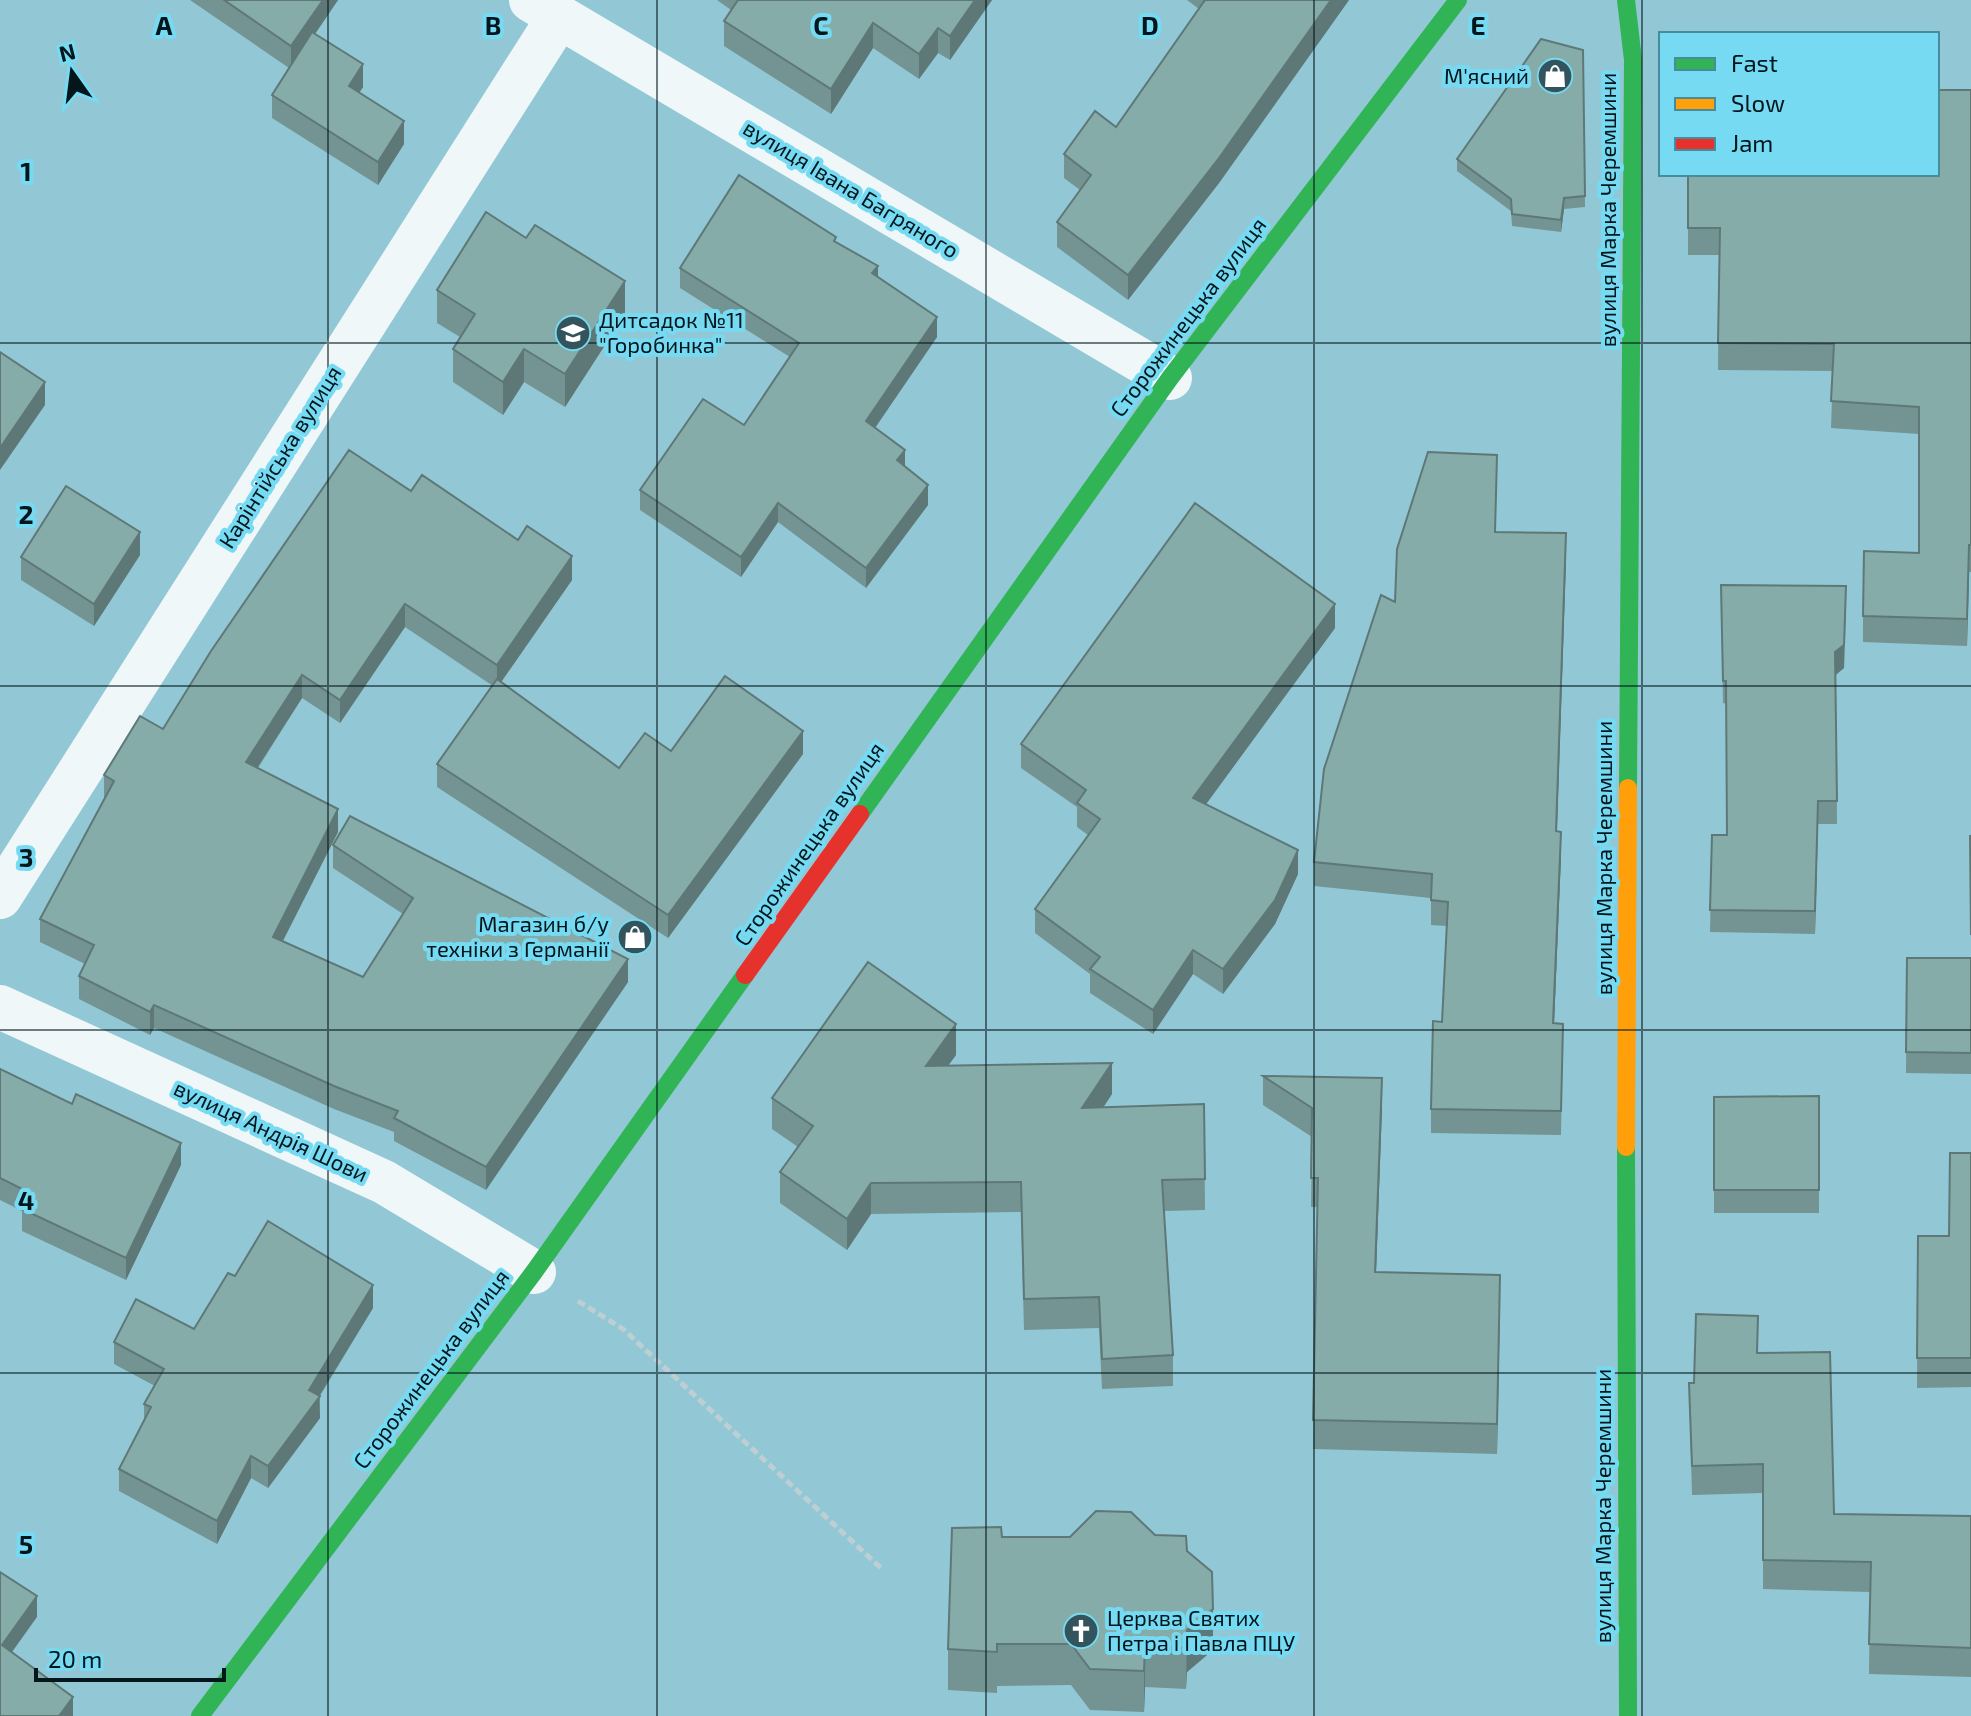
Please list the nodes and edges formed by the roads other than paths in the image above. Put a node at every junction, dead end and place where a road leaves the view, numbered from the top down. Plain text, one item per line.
1 (1458, 0) edge
2 (1626, 0) edge
3 (545, 8) edge
4 (1170, 378) junction
5 (0, 897) edge
6 (0, 1007) edge
7 (534, 1272) junction
8 (200, 1716) edge
9 (1628, 1716) edge

1 - 4 main road, Сторожинецька вулиця
2 - 9 main road, вулиця Марка Черемшини
3 - 4 street, вулиця Івана Багряного
3 - 5 street, Карінтійська вулиця
4 - 7 main road, Сторожинецька вулиця
6 - 7 street, вулиця Андрія Шови
7 - 8 main road, Сторожинецька вулиця

